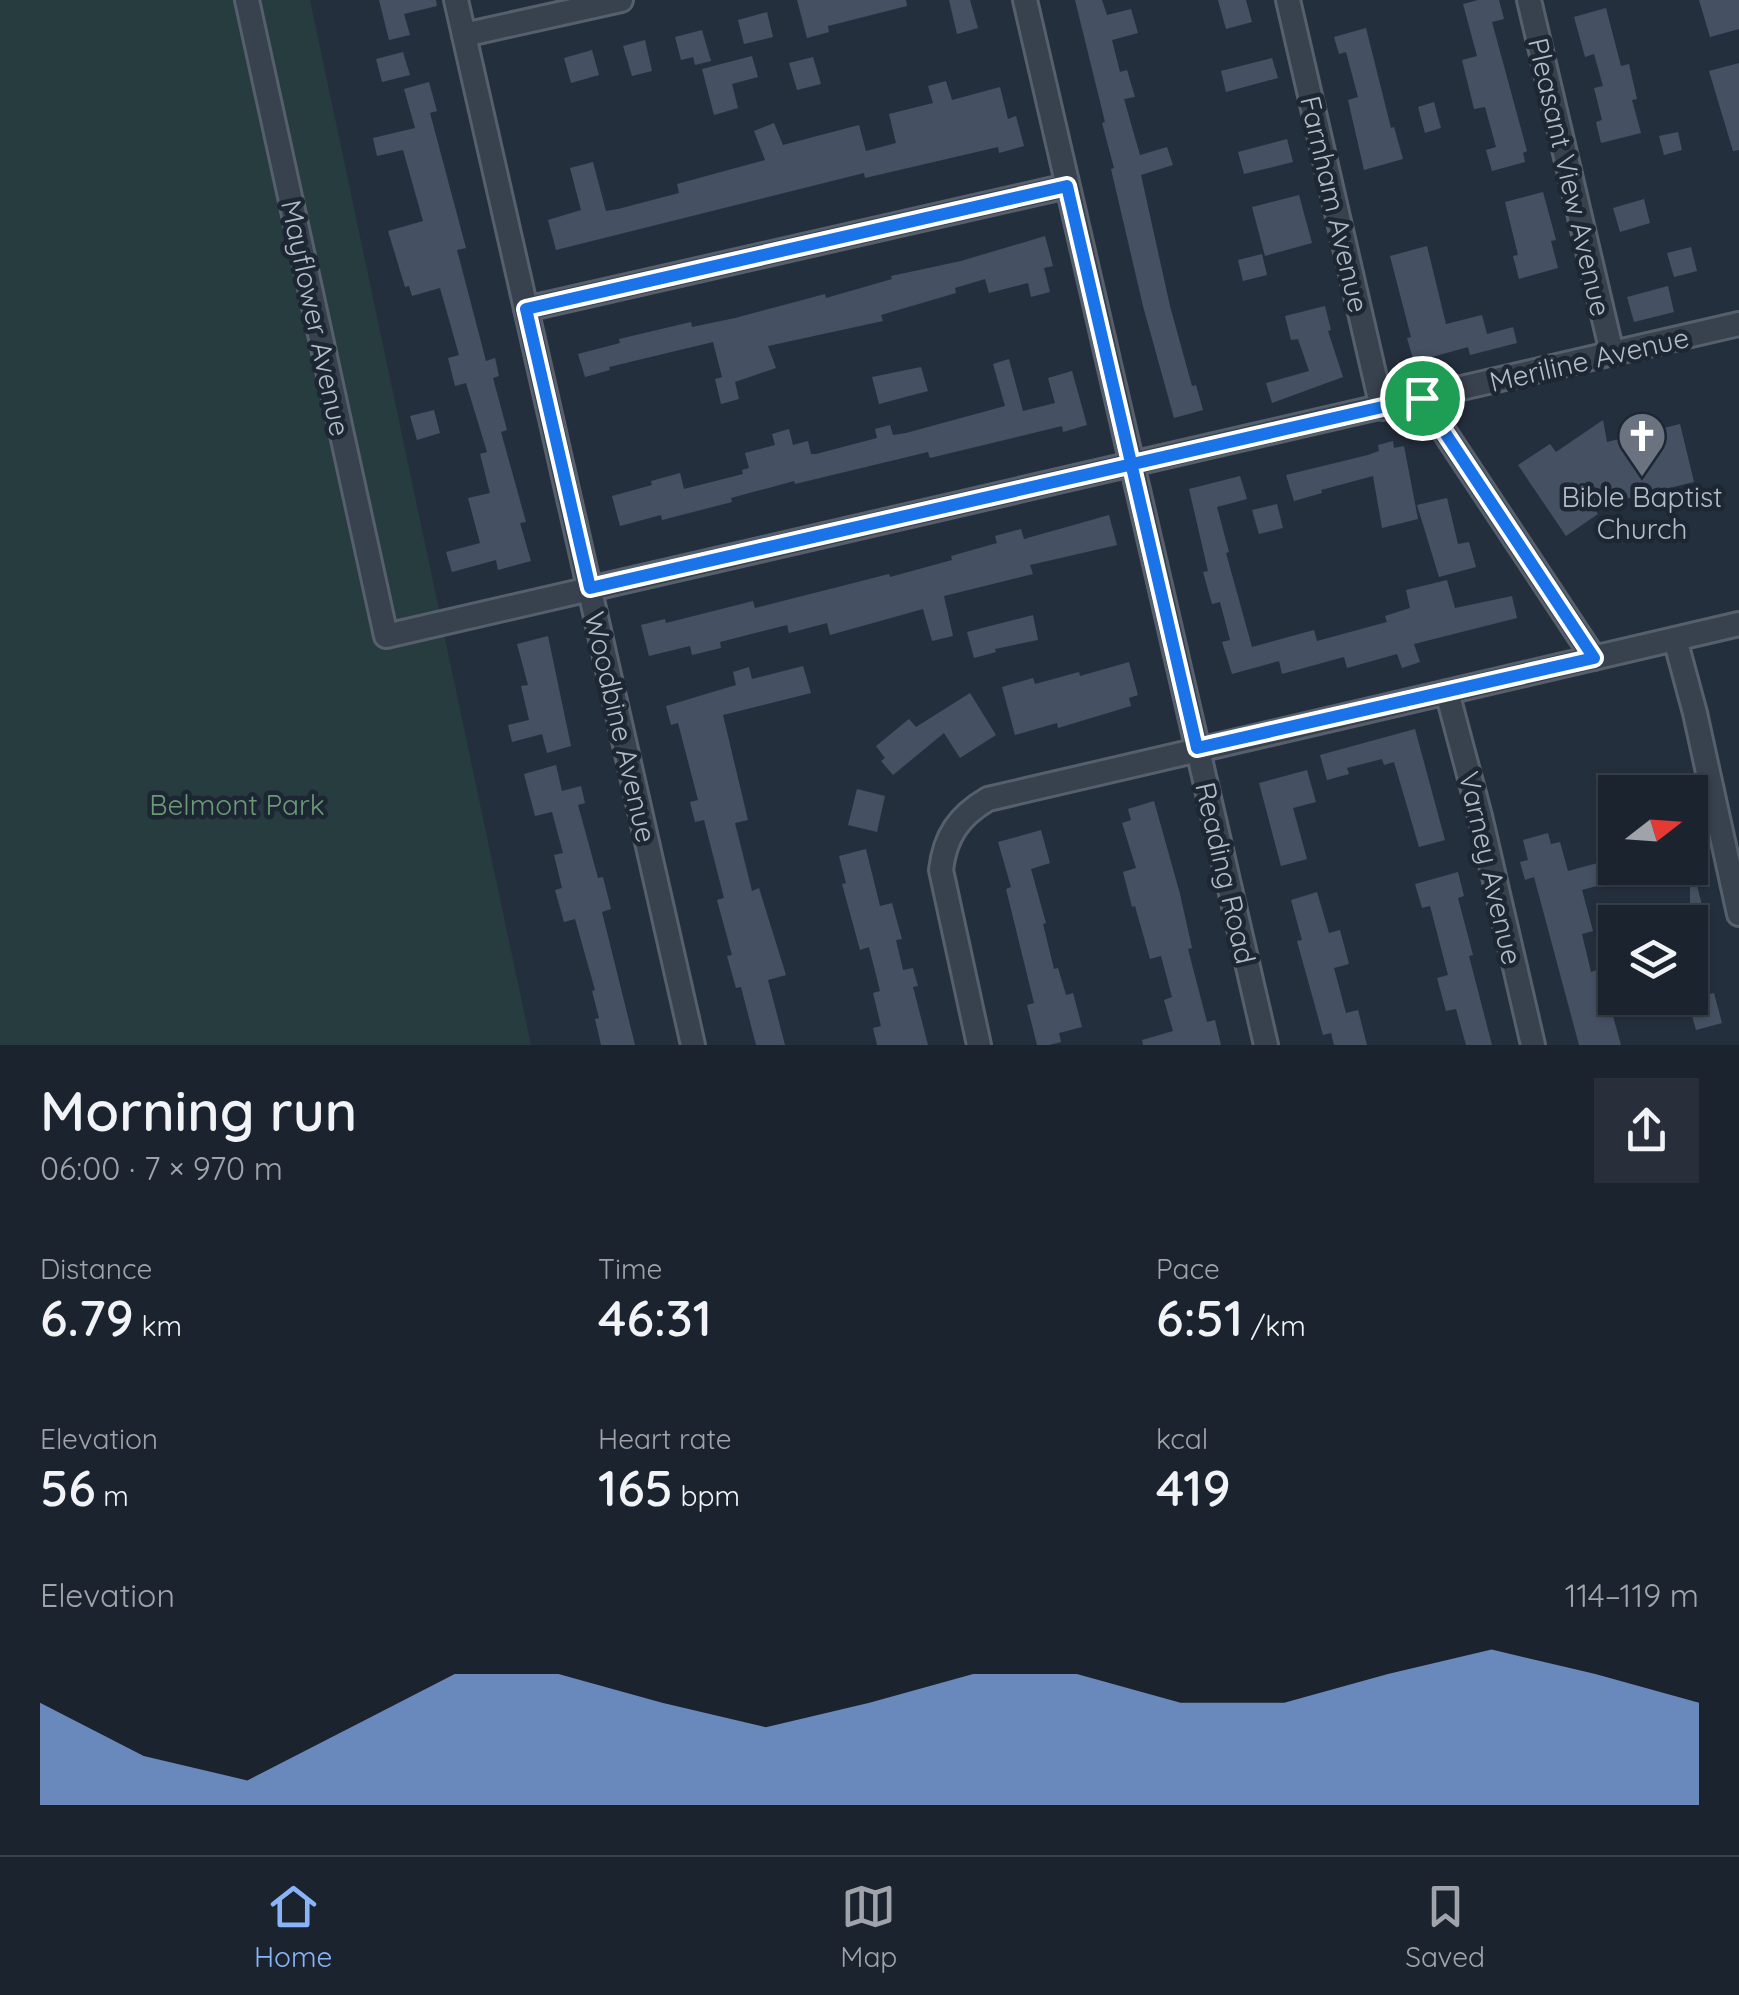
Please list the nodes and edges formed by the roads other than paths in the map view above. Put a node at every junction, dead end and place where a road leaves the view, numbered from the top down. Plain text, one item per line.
1 (247, 0) edge
2 (456, 0) edge
3 (621, 0) edge
4 (1024, 0) edge
5 (1288, 0) edge
6 (1529, 0) edge
7 (464, 36) junction
8 (1067, 186) junction
9 (526, 309) junction
10 (1739, 324) edge
11 (1612, 353) junction
12 (1422, 398) junction
13 (1382, 408) junction
14 (1132, 466) junction
15 (590, 588) junction
16 (1739, 624) edge
17 (386, 636) joint
18 (1675, 639) junction
19 (1594, 658) junction
20 (1447, 692) junction
21 (1197, 748) junction
22 (1739, 914) edge
23 (693, 1045) edge
24 (980, 1045) edge
25 (1266, 1045) edge
26 (1533, 1045) edge

1 - 17 street, Mayflower Avenue
2 - 7 street, Woodbine Avenue
3 - 7 street
4 - 8 street, Reading Road
5 - 13 street, Farnham Avenue
6 - 11 street, Pleasant View Avenue
7 - 9 street, Woodbine Avenue
8 - 9 street
8 - 14 street, Reading Road
9 - 15 street, Woodbine Avenue
10 - 11 street, Meriline Avenue
11 - 12 street, Meriline Avenue
12 - 13 street, Meriline Avenue
12 - 19 street
13 - 14 street, Meriline Avenue
14 - 15 street, Meriline Avenue
14 - 21 street, Reading Road
15 - 17 street, Meriline Avenue
15 - 23 street, Woodbine Avenue
16 - 18 street
18 - 19 street
18 - 22 street
19 - 20 street
20 - 21 street
20 - 26 street, Varney Avenue
21 - 24 street
21 - 25 street, Reading Road

